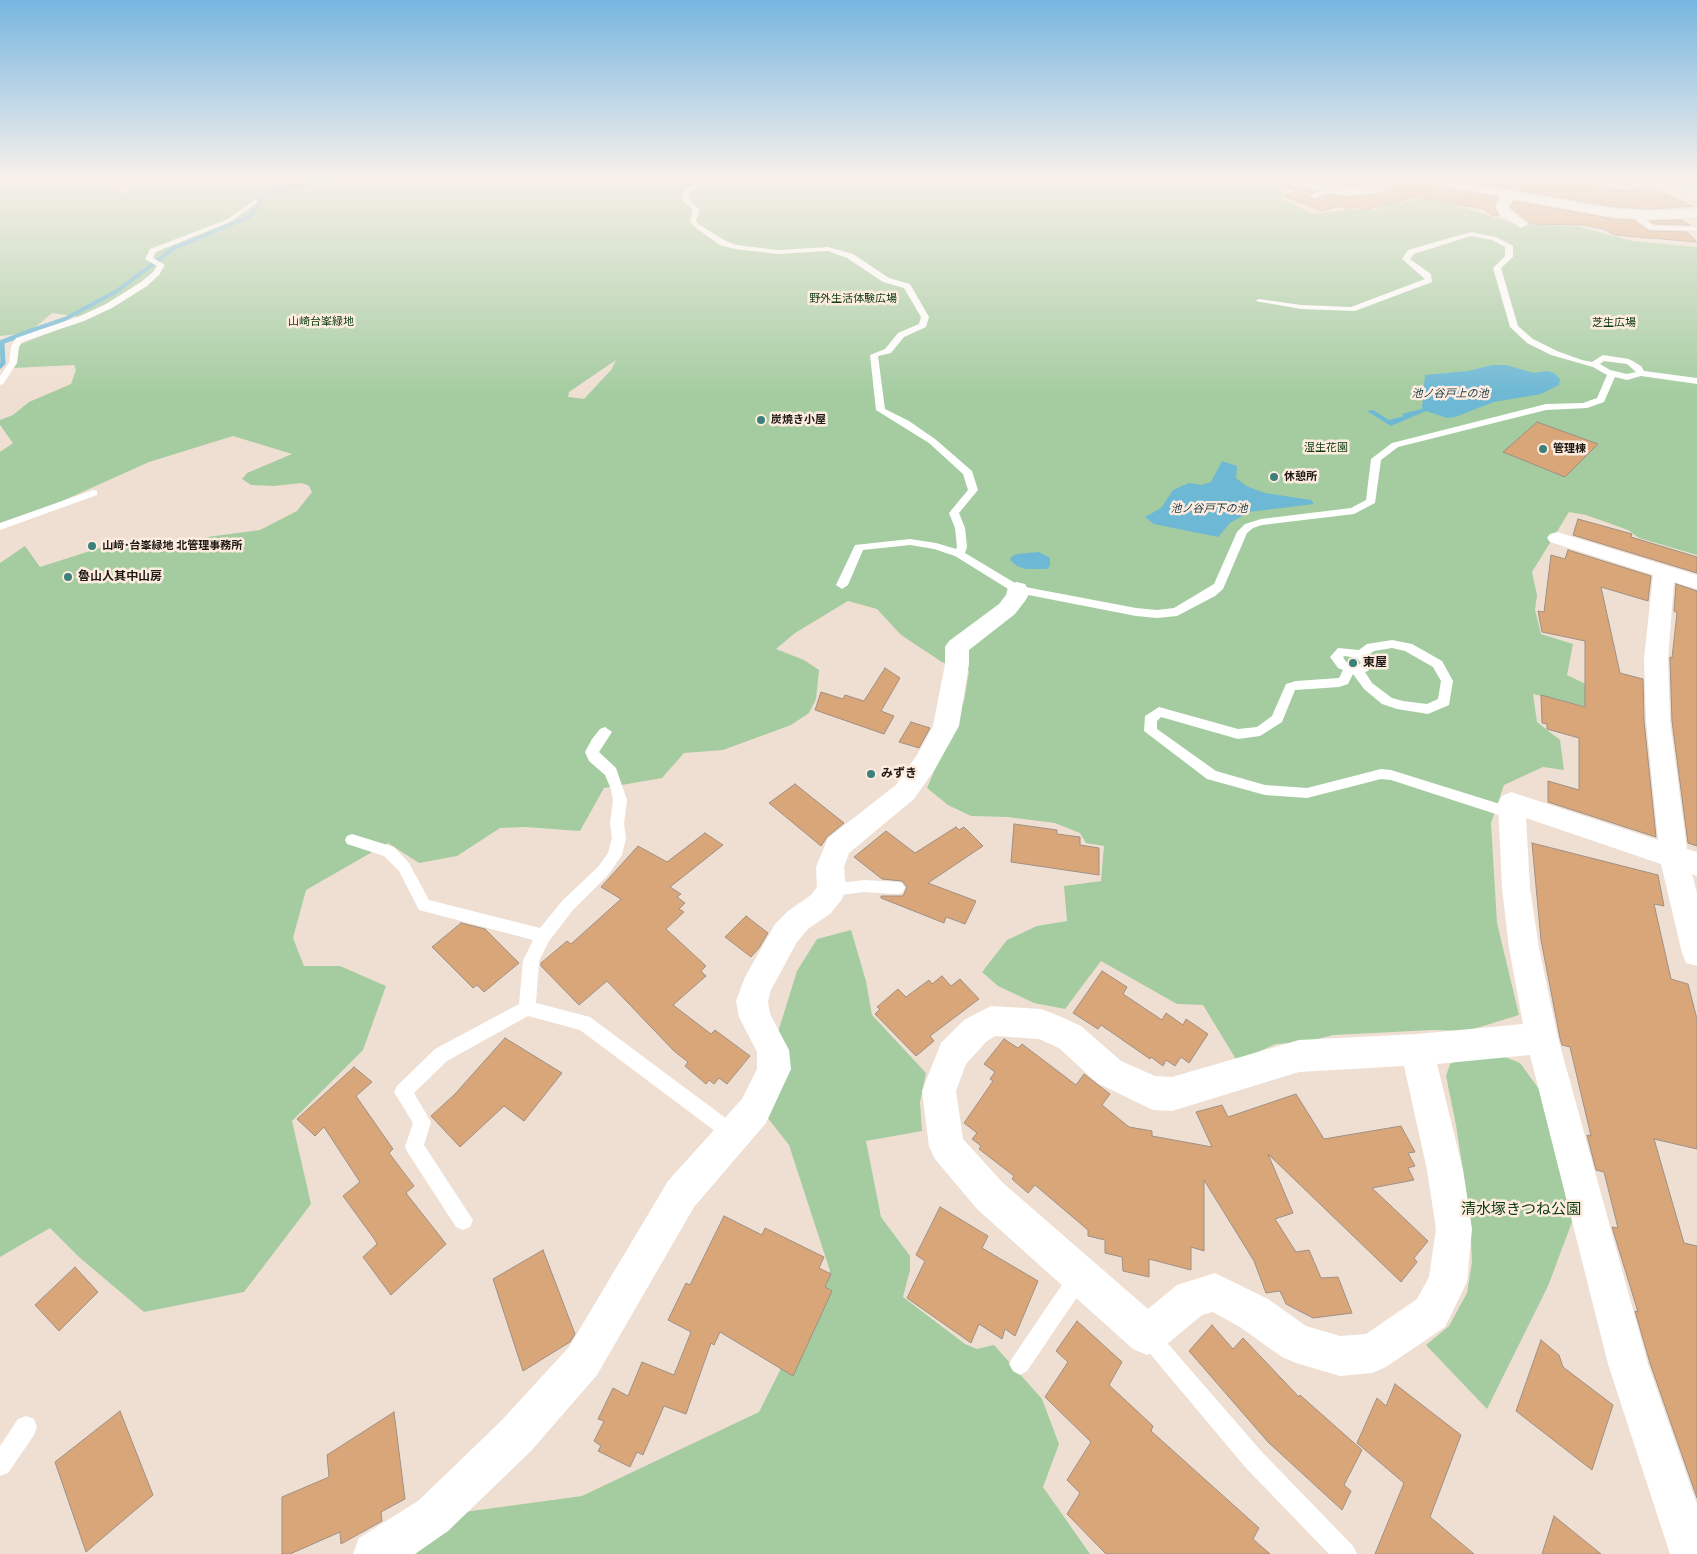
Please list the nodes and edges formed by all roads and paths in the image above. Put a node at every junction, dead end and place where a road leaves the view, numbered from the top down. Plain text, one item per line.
1 (153, 252) edge
2 (836, 252) edge
3 (1413, 252) edge
4 (1509, 252) edge
5 (1259, 301) dead end
6 (1596, 364) junction
7 (1641, 373) junction
8 (1612, 374) junction
9 (1697, 381) edge
10 (0, 382) edge
11 (93, 493) dead end
12 (0, 527) edge
13 (1557, 538) dead end
14 (959, 554) junction
15 (1664, 572) junction
16 (1697, 582) edge
17 (842, 585) dead end
18 (1017, 589) junction
19 (1360, 654) junction
20 (1353, 669) junction
21 (605, 732) dead end
22 (1511, 813) junction
23 (352, 840) dead end
24 (1685, 860) edge
25 (897, 888) dead end
26 (832, 890) junction
27 (543, 936) junction
28 (1697, 953) edge
29 (527, 1008) junction
30 (1542, 1038) junction
31 (1417, 1050) junction
32 (733, 1134) junction
33 (464, 1220) dead end
34 (1080, 1275) junction
35 (1147, 1335) junction
36 (1020, 1364) dead end
37 (26, 1427) dead end
38 (0, 1465) edge
39 (1691, 1542) edge
40 (375, 1554) edge
41 (1345, 1554) edge

1 - 10 lane
2 - 14 lane
3 - 5 lane
4 - 6 lane
6 - 7 lane
6 - 8 lane
7 - 8 lane
7 - 9 lane
8 - 18 lane
11 - 12 lane
13 - 15 street
14 - 17 lane
14 - 18 lane
15 - 16 street
15 - 24 street
18 - 26 street
19 - 20 lane
19 - 20 lane
19 - 20 lane
20 - 22 lane
21 - 27 lane
22 - 24 street
22 - 30 street
23 - 27 lane
24 - 28 street
25 - 26 lane
26 - 32 street
27 - 29 lane
29 - 32 lane
29 - 33 lane
30 - 31 street
30 - 39 street
31 - 34 street
31 - 35 street
32 - 40 street
34 - 35 street
34 - 36 lane
35 - 41 lane
37 - 38 lane

